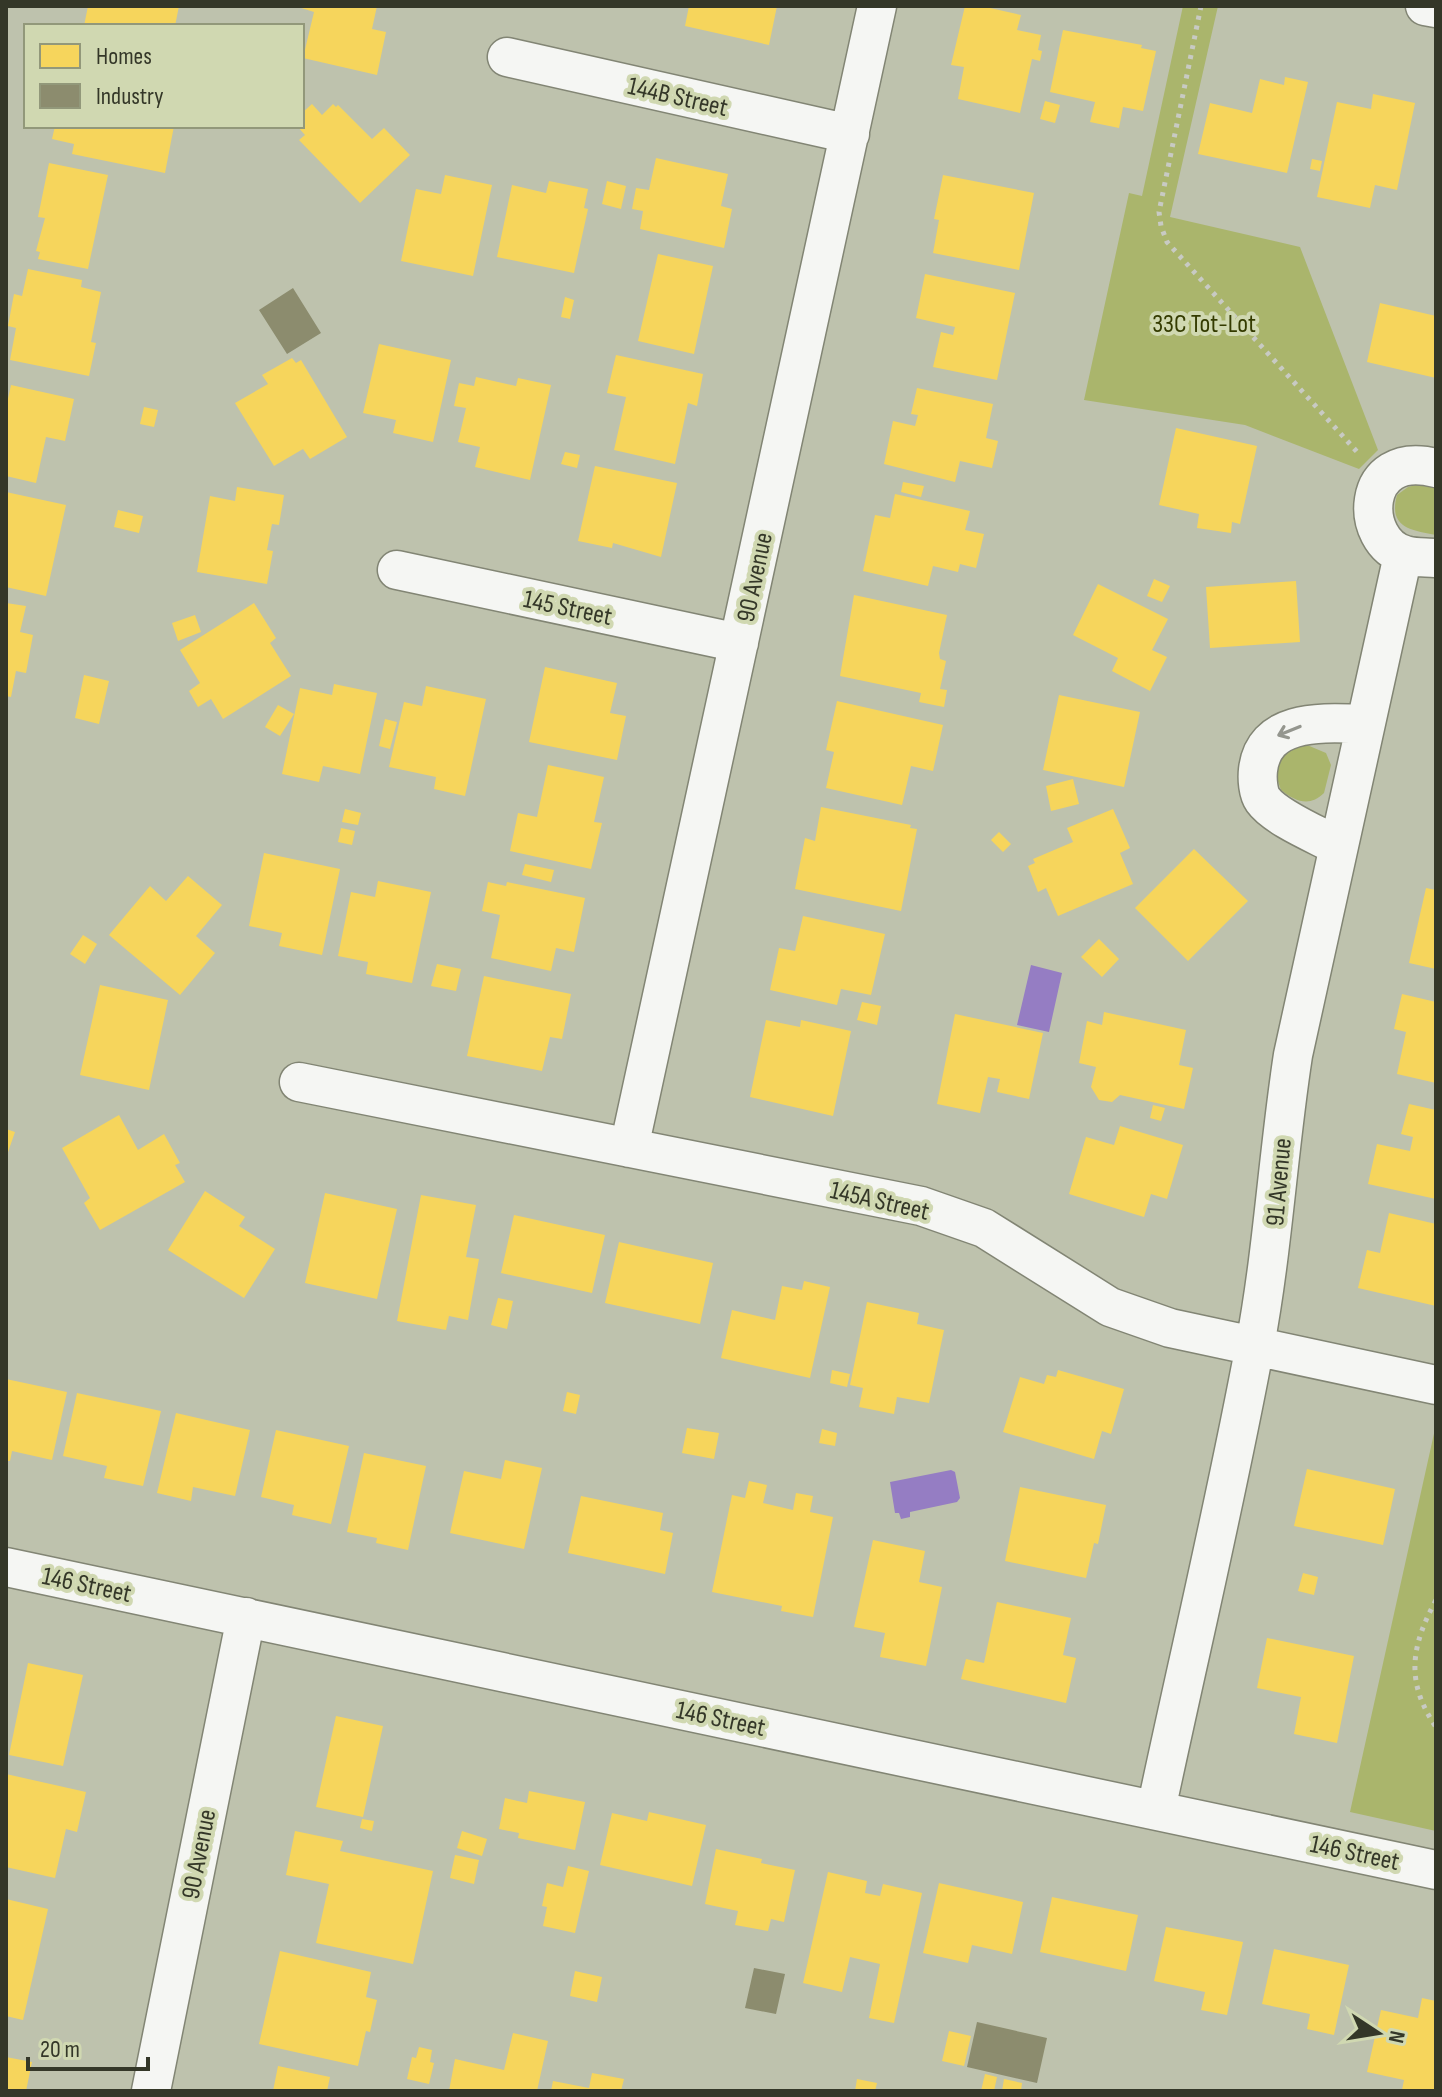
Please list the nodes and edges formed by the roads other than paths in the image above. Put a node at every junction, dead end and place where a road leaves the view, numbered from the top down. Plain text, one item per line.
1 (877, 6) edge
2 (1425, 6) edge
3 (1436, 8) edge
4 (507, 57) dead end
5 (850, 134) junction
6 (1436, 468) edge
7 (1419, 556) edge
8 (397, 570) dead end
9 (739, 643) junction
10 (1365, 724) junction
11 (1338, 846) junction
12 (299, 1082) dead end
13 (629, 1148) junction
14 (1255, 1345) junction
15 (1436, 1385) edge
16 (6, 1567) edge
17 (246, 1617) junction
18 (1156, 1810) junction
19 (1436, 1870) edge
20 (151, 2091) edge

1 - 5 street, 90 Avenue
2 - 3 street
4 - 5 street, 144B Street
5 - 9 street, 90 Avenue
6 - 7 street, 91 Avenue
7 - 10 street, 91 Avenue
8 - 9 street, 145 Street
9 - 13 street, 90 Avenue
10 - 11 street, 91 Avenue
10 -> 11 street
11 - 14 street, 91 Avenue
12 - 13 street, 145A Street
13 - 14 street, 145A Street
14 - 15 street, 145A Street
14 - 18 street, 91 Avenue
16 - 17 street, 146 Street
17 - 18 street, 146 Street
17 - 20 street, 90 Avenue
18 - 19 street, 146 Street

